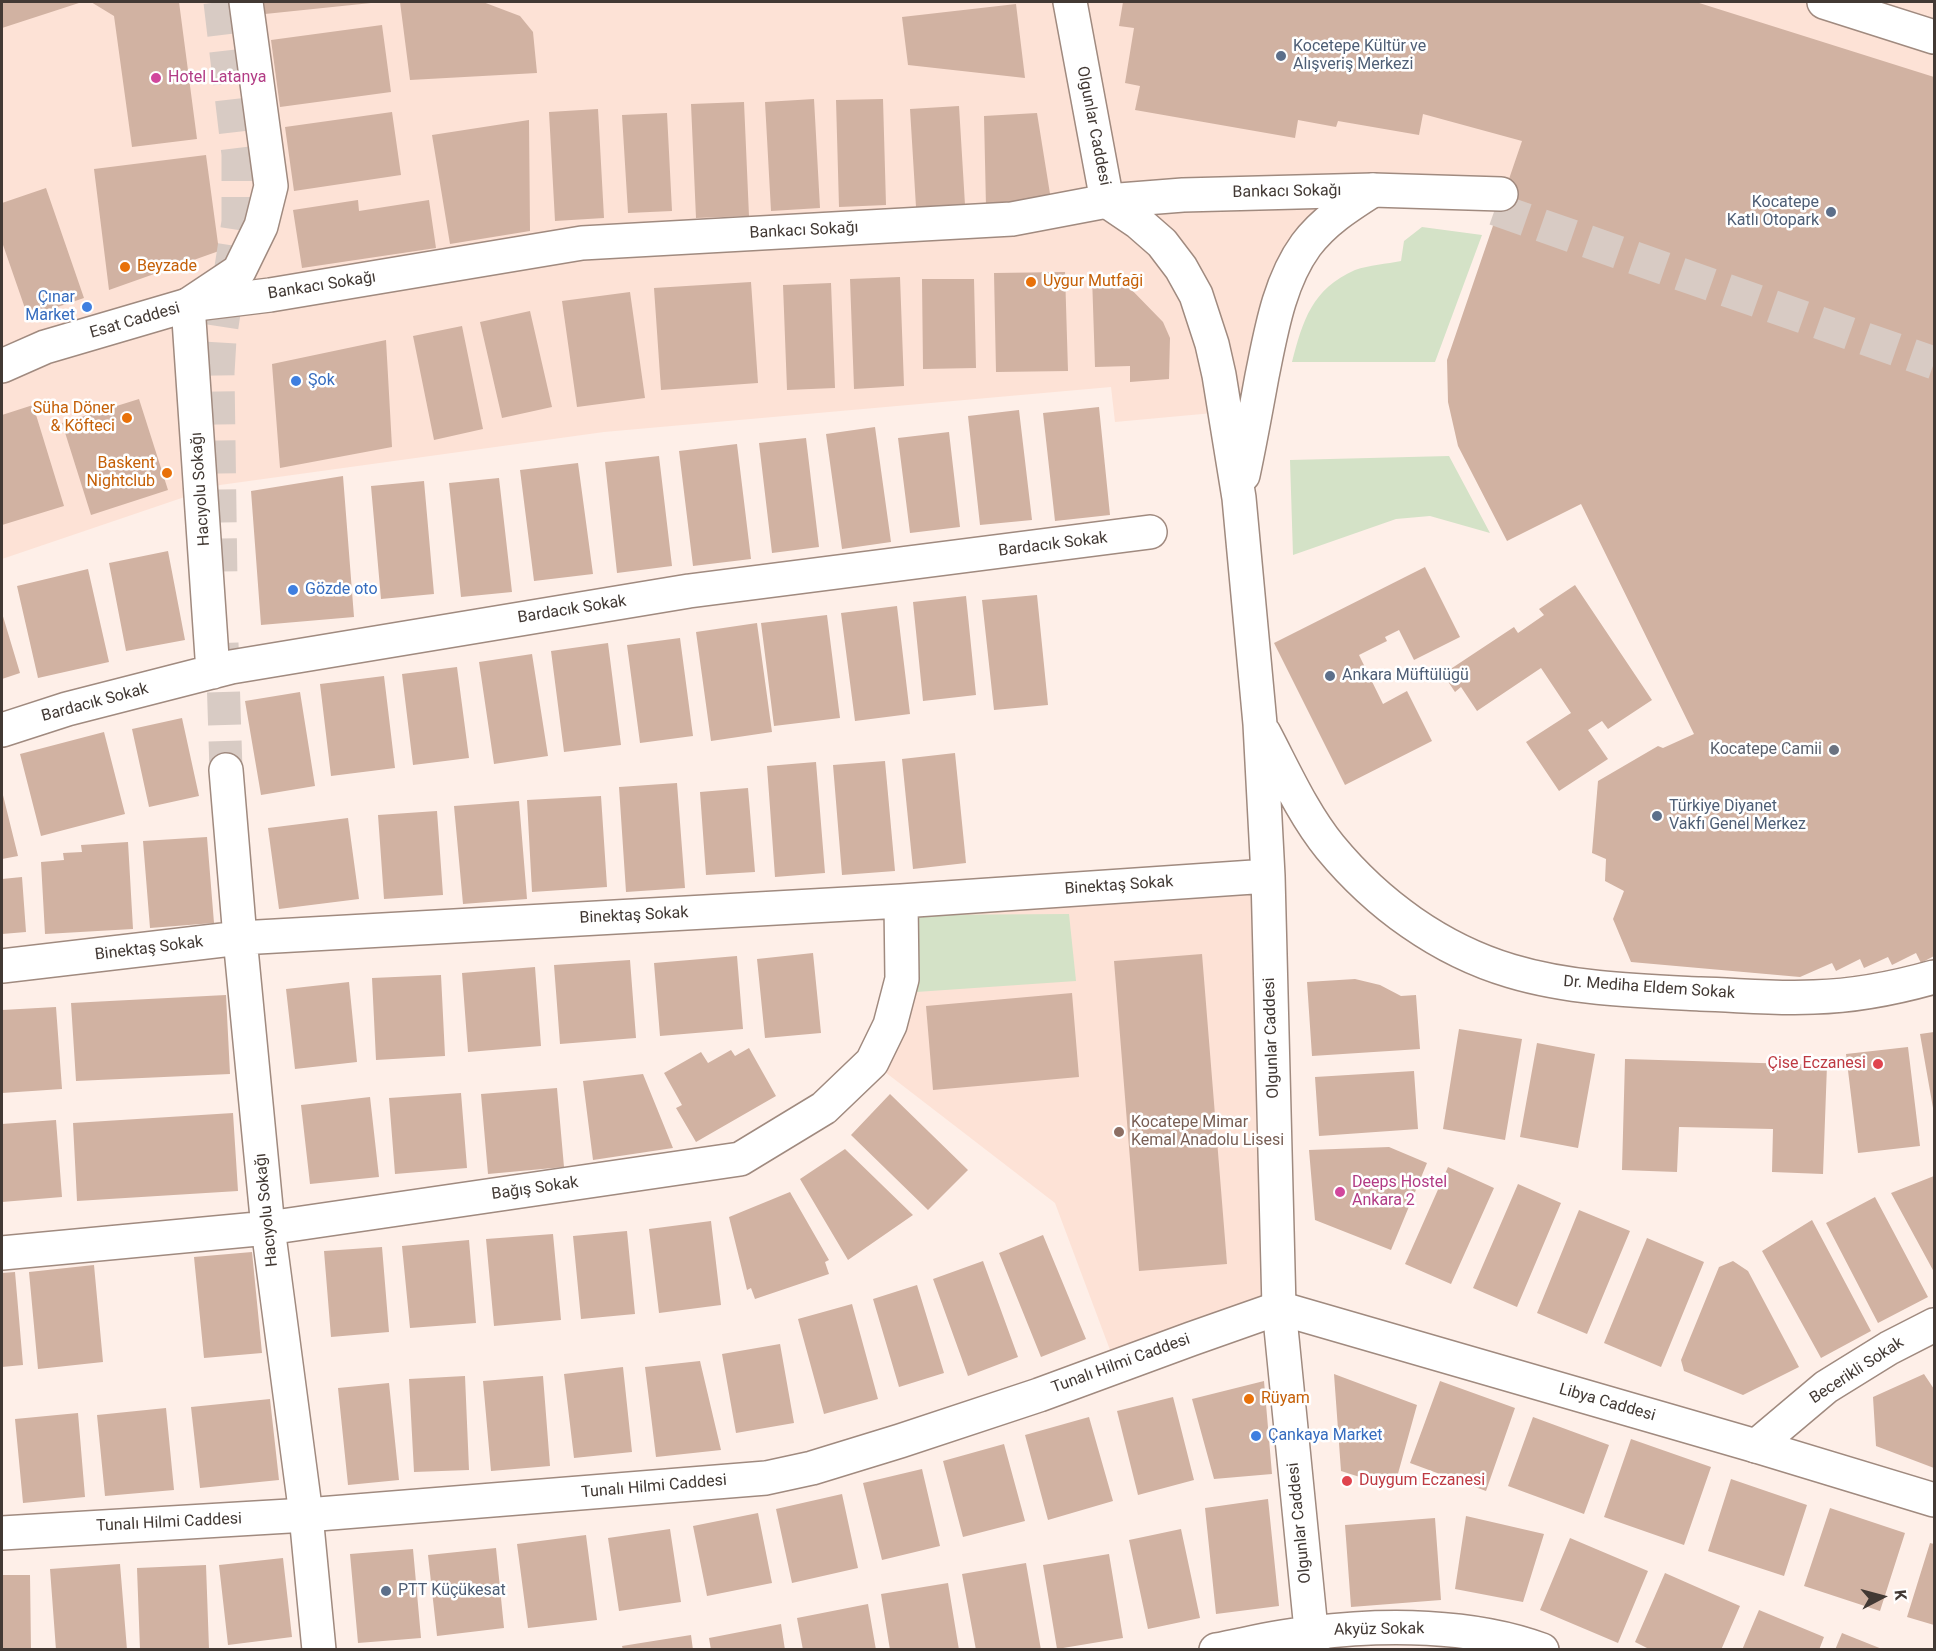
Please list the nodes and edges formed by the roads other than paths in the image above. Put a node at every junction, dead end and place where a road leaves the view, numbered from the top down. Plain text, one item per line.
1 (246, 2) edge
2 (1070, 2) edge
3 (1824, 2) edge
4 (1935, 37) edge
5 (1373, 190) junction
6 (1107, 201) junction
7 (1498, 202) tunnel mouth
8 (188, 305) junction
9 (2, 366) edge
10 (1239, 498) junction
11 (1150, 532) dead end
12 (213, 672) junction
13 (1260, 724) junction
14 (2, 730) edge
15 (226, 770) tunnel mouth
16 (1268, 876) junction
17 (901, 901) junction
18 (240, 938) junction
19 (2, 966) edge
20 (1935, 978) edge
21 (268, 1228) junction
22 (2, 1253) edge
23 (1279, 1308) junction
24 (1935, 1325) edge
25 (1756, 1446) junction
26 (1935, 1500) edge
27 (306, 1515) junction
28 (2, 1533) edge
29 (1312, 1641) edge
30 (319, 1650) edge
31 (1216, 1650) edge
32 (1542, 1650) edge

1 - 8 street, Esat Caddesi
2 - 6 street, Olgunlar Caddesi
3 - 4 street
5 - 6 street, Bankacı Sokağı
5 - 7 street, Bankacı Sokağı
5 - 10 street, Olgunlar Caddesi
6 - 8 street, Bankacı Sokağı
6 - 10 street, Olgunlar Caddesi
8 - 9 street, Esat Caddesi
8 - 12 street, Hacıyolu Sokağı
10 - 13 street, Olgunlar Caddesi
11 - 12 street, Bardacık Sokak
12 - 14 street, Bardacık Sokak
13 - 16 street, Olgunlar Caddesi
13 - 20 street, Dr. Mediha Eldem Sokak
15 - 18 street, Hacıyolu Sokağı
16 - 17 street, Binektaş Sokak
16 - 23 street, Olgunlar Caddesi
17 - 18 street, Binektaş Sokak
17 - 21 street, Bağış Sokak
18 - 19 street, Binektaş Sokak
18 - 21 street, Hacıyolu Sokağı
21 - 22 street, Bağış Sokak
21 - 27 street, Hacıyolu Sokağı
23 - 25 street, Libya Caddesi
23 - 27 street, Tunalı Hilmi Caddesi
23 - 29 street, Olgunlar Caddesi
24 - 25 street, Becerikli Sokak
25 - 26 street, Libya Caddesi
27 - 28 street, Tunalı Hilmi Caddesi
27 - 30 street, Hacıyolu Sokağı
29 - 31 street, Akyüz Sokak
29 - 32 street, Akyüz Sokak

